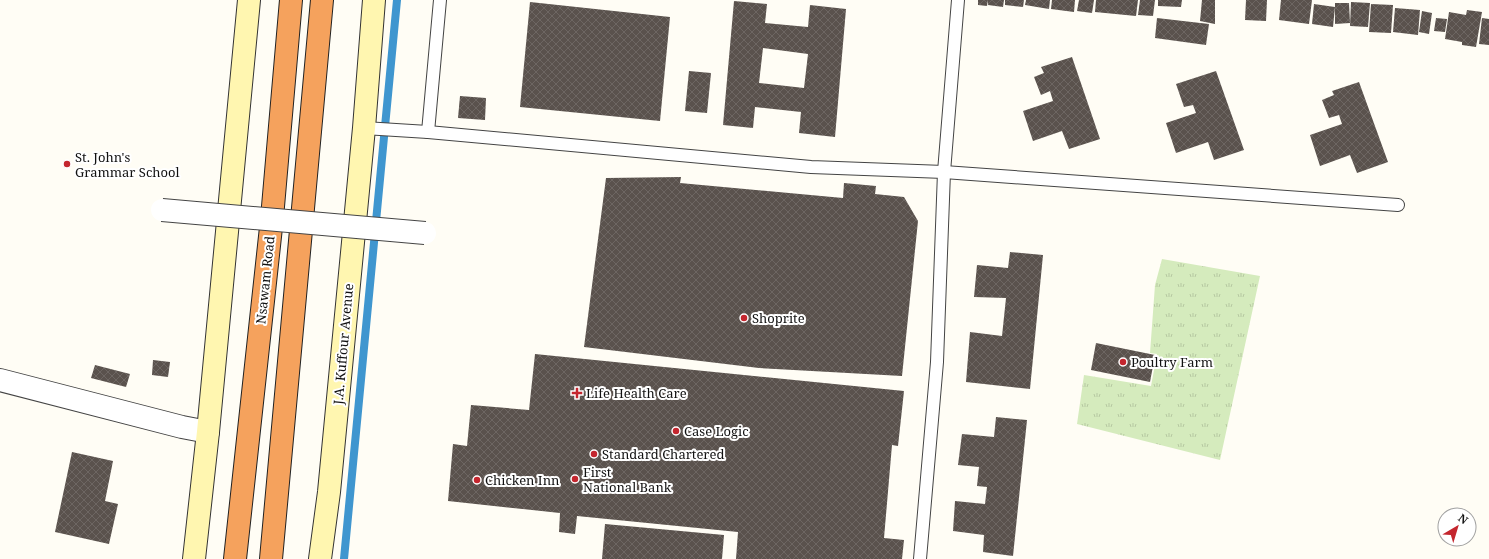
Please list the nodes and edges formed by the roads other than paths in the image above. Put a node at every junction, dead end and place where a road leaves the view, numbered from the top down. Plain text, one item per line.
1 (249, 0) edge
2 (291, 0) edge
3 (322, 0) edge
4 (374, 0) edge
5 (440, 0) edge
6 (958, 0) edge
7 (364, 128) junction
8 (428, 132) junction
9 (944, 172) junction
10 (1398, 205) dead end
11 (162, 210) dead end
12 (425, 232) dead end
13 (0, 380) edge
14 (208, 432) junction
15 (194, 559) edge
16 (235, 559) edge
17 (271, 559) edge
18 (320, 559) edge
19 (920, 559) edge

1 - 14 main road
2 - 16 highway, Nsawam Road
3 - 17 highway
4 - 7 main road, J.A. Kuffour Avenue
5 - 8 lane
6 - 9 lane
7 - 8 lane
7 - 18 main road, J.A. Kuffour Avenue
8 - 9 lane
9 - 10 lane
9 - 19 lane
11 - 12 street, bridge
13 - 14 street
14 - 15 main road

